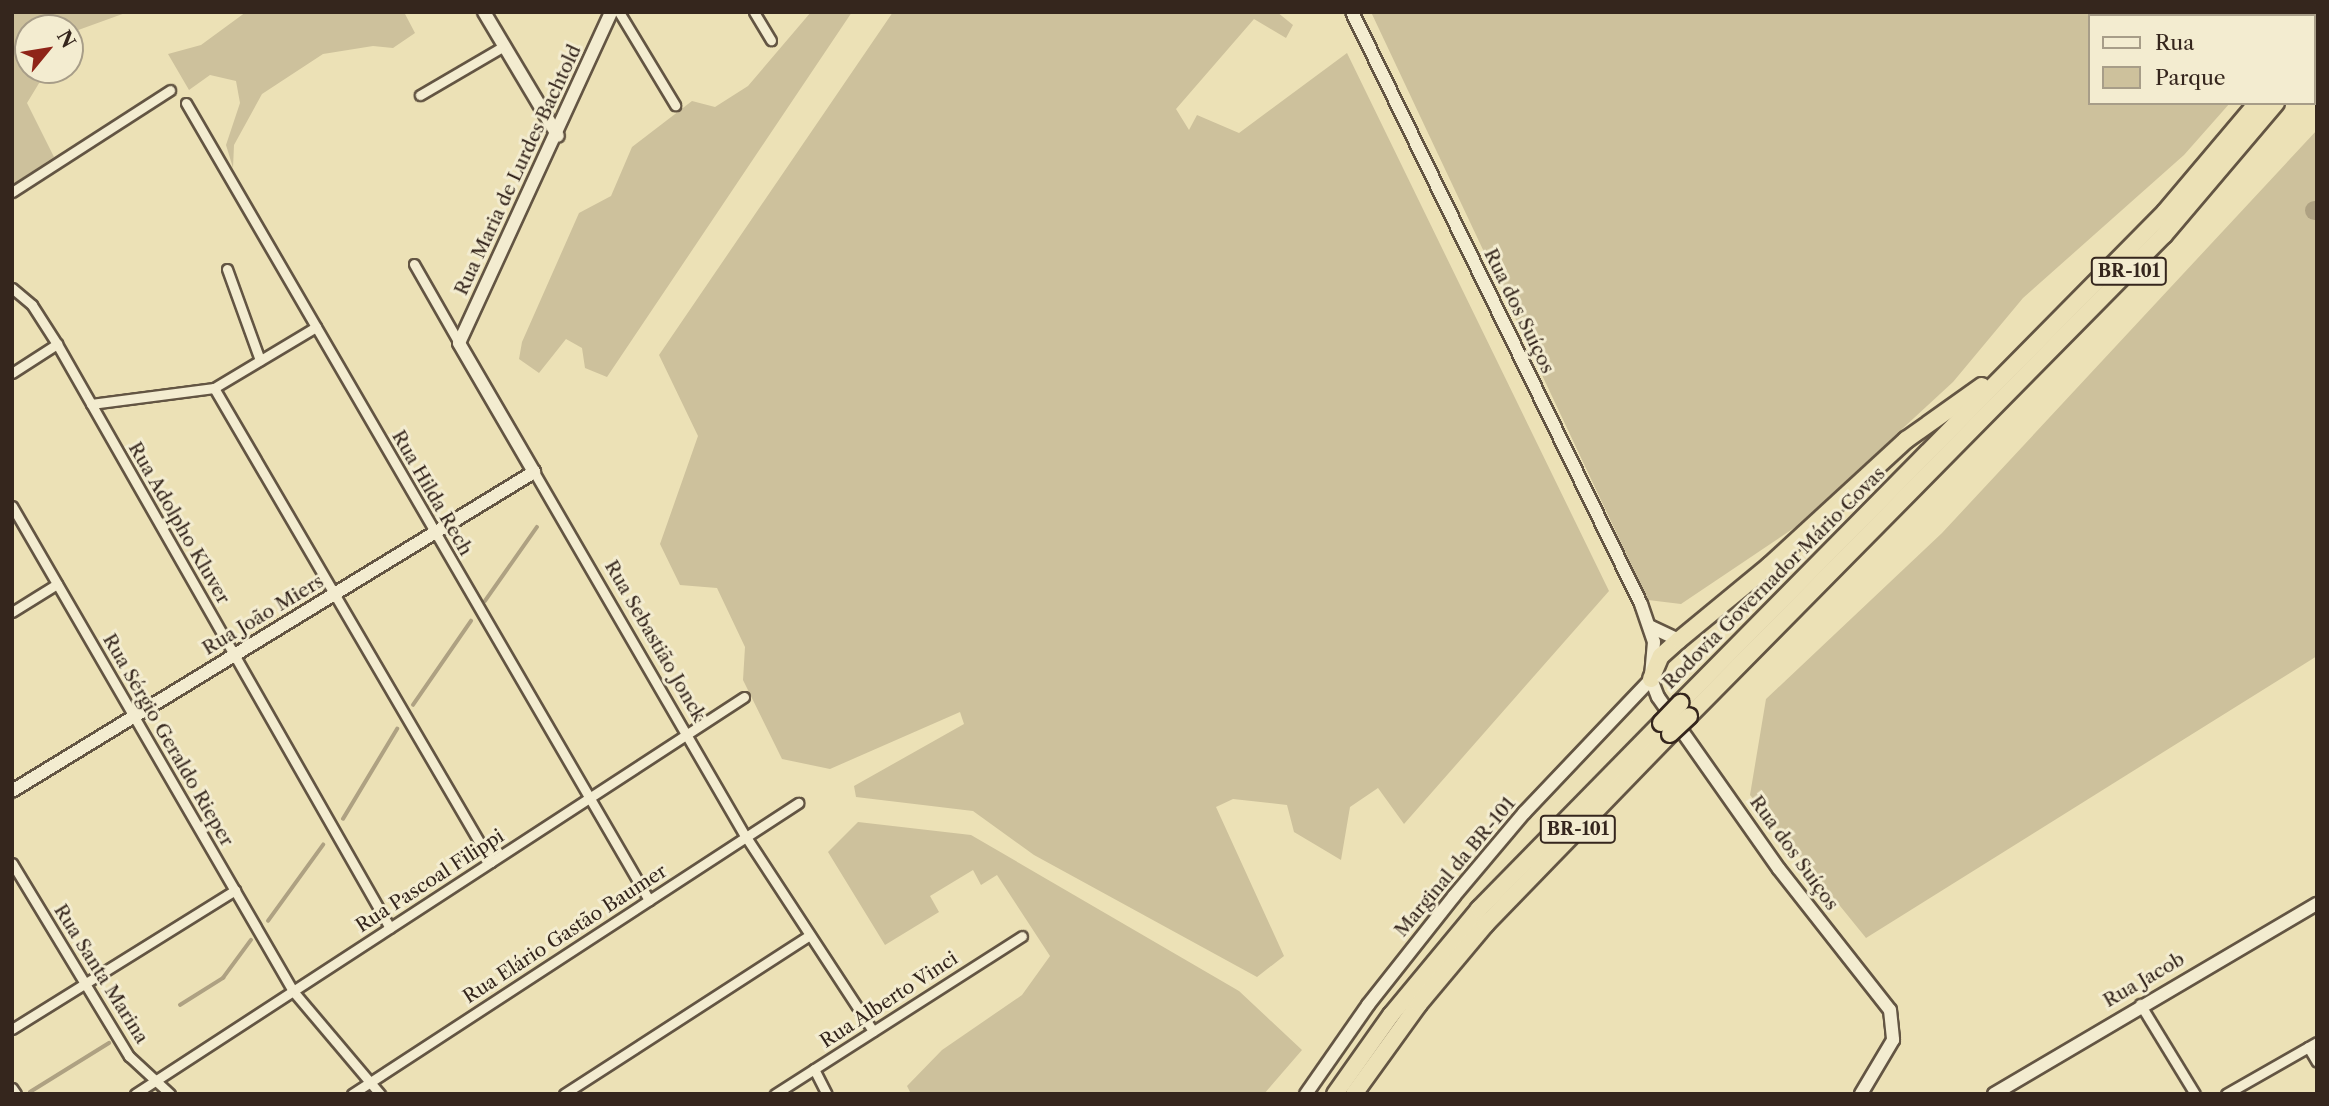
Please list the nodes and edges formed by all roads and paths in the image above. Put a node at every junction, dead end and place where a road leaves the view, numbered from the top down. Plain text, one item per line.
1 (484, 12) edge
2 (611, 12) edge
3 (620, 12) edge
4 (754, 12) edge
5 (1352, 12) edge
6 (771, 40) dead end
7 (504, 46) junction
8 (170, 90) dead end
9 (420, 95) dead end
10 (186, 103) dead end
11 (2255, 105) edge
12 (2274, 105) edge
13 (675, 106) dead end
14 (558, 136) junction
15 (12, 192) edge
16 (414, 264) dead end
17 (227, 269) dead end
18 (12, 288) edge
19 (316, 327) junction
20 (459, 343) junction
21 (57, 344) junction
22 (260, 360) junction
23 (2018, 360) junction
24 (12, 373) edge
25 (214, 388) junction
26 (91, 404) junction
27 (534, 472) junction
28 (12, 506) edge
29 (435, 533) junction
30 (57, 584) junction
31 (334, 594) junction
32 (12, 612) edge
33 (1651, 627) junction
34 (1679, 640) junction
35 (235, 655) junction
36 (1651, 679) junction
37 (744, 697) dead end
38 (1684, 710) junction
39 (134, 717) junction
40 (1665, 729) junction
41 (687, 734) junction
42 (12, 791) edge
43 (589, 798) junction
44 (798, 803) dead end
45 (746, 837) junction
46 (491, 862) junction
47 (12, 863) edge
48 (235, 890) junction
49 (649, 900) junction
50 (2317, 904) edge
51 (390, 928) junction
52 (808, 936) junction
53 (1022, 936) dead end
54 (85, 984) junction
55 (293, 991) junction
56 (2140, 1004) junction
57 (12, 1029) edge
58 (873, 1031) junction
59 (2312, 1045) edge
60 (2317, 1062) edge
61 (814, 1069) junction
62 (372, 1080) junction
63 (155, 1081) junction
64 (12, 1088) edge
65 (16, 1094) edge
66 (135, 1094) edge
67 (170, 1094) edge
68 (352, 1094) edge
69 (380, 1094) edge
70 (564, 1094) edge
71 (775, 1094) edge
72 (827, 1094) edge
73 (1306, 1094) edge
74 (1335, 1094) edge
75 (1354, 1094) edge
76 (1861, 1094) edge
77 (1994, 1094) edge
78 (2195, 1094) edge
79 (2227, 1094) edge

1 - 7 street
2 - 14 street, Rua Maria de Lurdes Bachtold
3 - 13 street
4 - 6 street
5 - 33 street, Rua dos Suíços
7 - 9 street
7 - 14 street
8 - 15 street
10 - 19 street, Rua Hilda Rech
11 - 23 highway, Rodovia Governador Mário Covas / BR-101
12 - 38 highway, Rodovia Governador Mário Covas / BR-101
14 - 20 street, Rua Maria de Lurdes Bachtold
16 - 20 street, Rua Sebastião Jonck
17 - 22 street
18 - 21 street, Rua Adolpho Kluver
19 - 22 street
19 - 29 street, Rua Hilda Rech
20 - 27 street, Rua Sebastião Jonck
21 - 24 street
21 - 26 street, Rua Adolpho Kluver
22 - 25 street
23 - 34 highway
23 - 38 highway, Rodovia Governador Mário Covas / BR-101
25 - 26 street
25 - 31 street
26 - 35 street, Rua Adolpho Kluver
27 - 29 street, Rua João Miers
27 - 41 street, Rua Sebastião Jonck
28 - 30 street, Rua Sérgio Geraldo Rieper
29 - 31 street, Rua João Miers
29 - 43 street, Rua Hilda Rech
30 - 32 street
30 - 39 street, Rua Sérgio Geraldo Rieper
31 - 35 street, Rua João Miers
31 - 46 street
33 - 34 street
33 - 36 street, Rua dos Suíços
34 - 36 highway
35 - 39 street, Rua João Miers
35 - 51 street, Rua Adolpho Kluver
36 - 73 street, Marginal da BR-101
36 - 76 street, Rua dos Suíços
37 - 41 street, Rua Pascoal Filippi
38 - 40 highway, Rodovia Governador Mário Covas / BR-101, bridge
39 - 42 street, Rua João Miers
39 - 48 street, Rua Sérgio Geraldo Rieper
40 - 74 highway, Rodovia Governador Mário Covas / BR-101
40 - 75 highway, Rodovia Governador Mário Covas / BR-101
41 - 43 street, Rua Pascoal Filippi
41 - 45 street, Rua Sebastião Jonck
43 - 46 street, Rua Pascoal Filippi
43 - 49 street, Rua Hilda Rech
44 - 45 street, Rua Elário Gastão Baumer
45 - 49 street, Rua Elário Gastão Baumer
45 - 52 street, Rua Sebastião Jonck
46 - 51 street, Rua Pascoal Filippi
47 - 54 street, Rua Santa Marina
48 - 54 street
48 - 55 street, Rua Sérgio Geraldo Rieper
49 - 62 street, Rua Elário Gastão Baumer
50 - 56 street, Rua Jacob
51 - 55 street, Rua Pascoal Filippi
52 - 58 street, Rua Sebastião Jonck
52 - 70 street
53 - 58 street, Rua Alberto Vinci
54 - 57 street
54 - 63 street, Rua Santa Marina
55 - 62 street, Rua Sérgio Geraldo Rieper
55 - 63 street, Rua Pascoal Filippi
56 - 77 street, Rua Jacob
56 - 78 street
58 - 61 street, Rua Alberto Vinci
59 - 60 street
59 - 79 street
61 - 71 street, Rua Alberto Vinci
61 - 72 street
62 - 68 street, Rua Elário Gastão Baumer
62 - 69 street, Rua Sérgio Geraldo Rieper
63 - 66 street, Rua Pascoal Filippi
63 - 67 street, Rua Santa Marina
64 - 65 street

